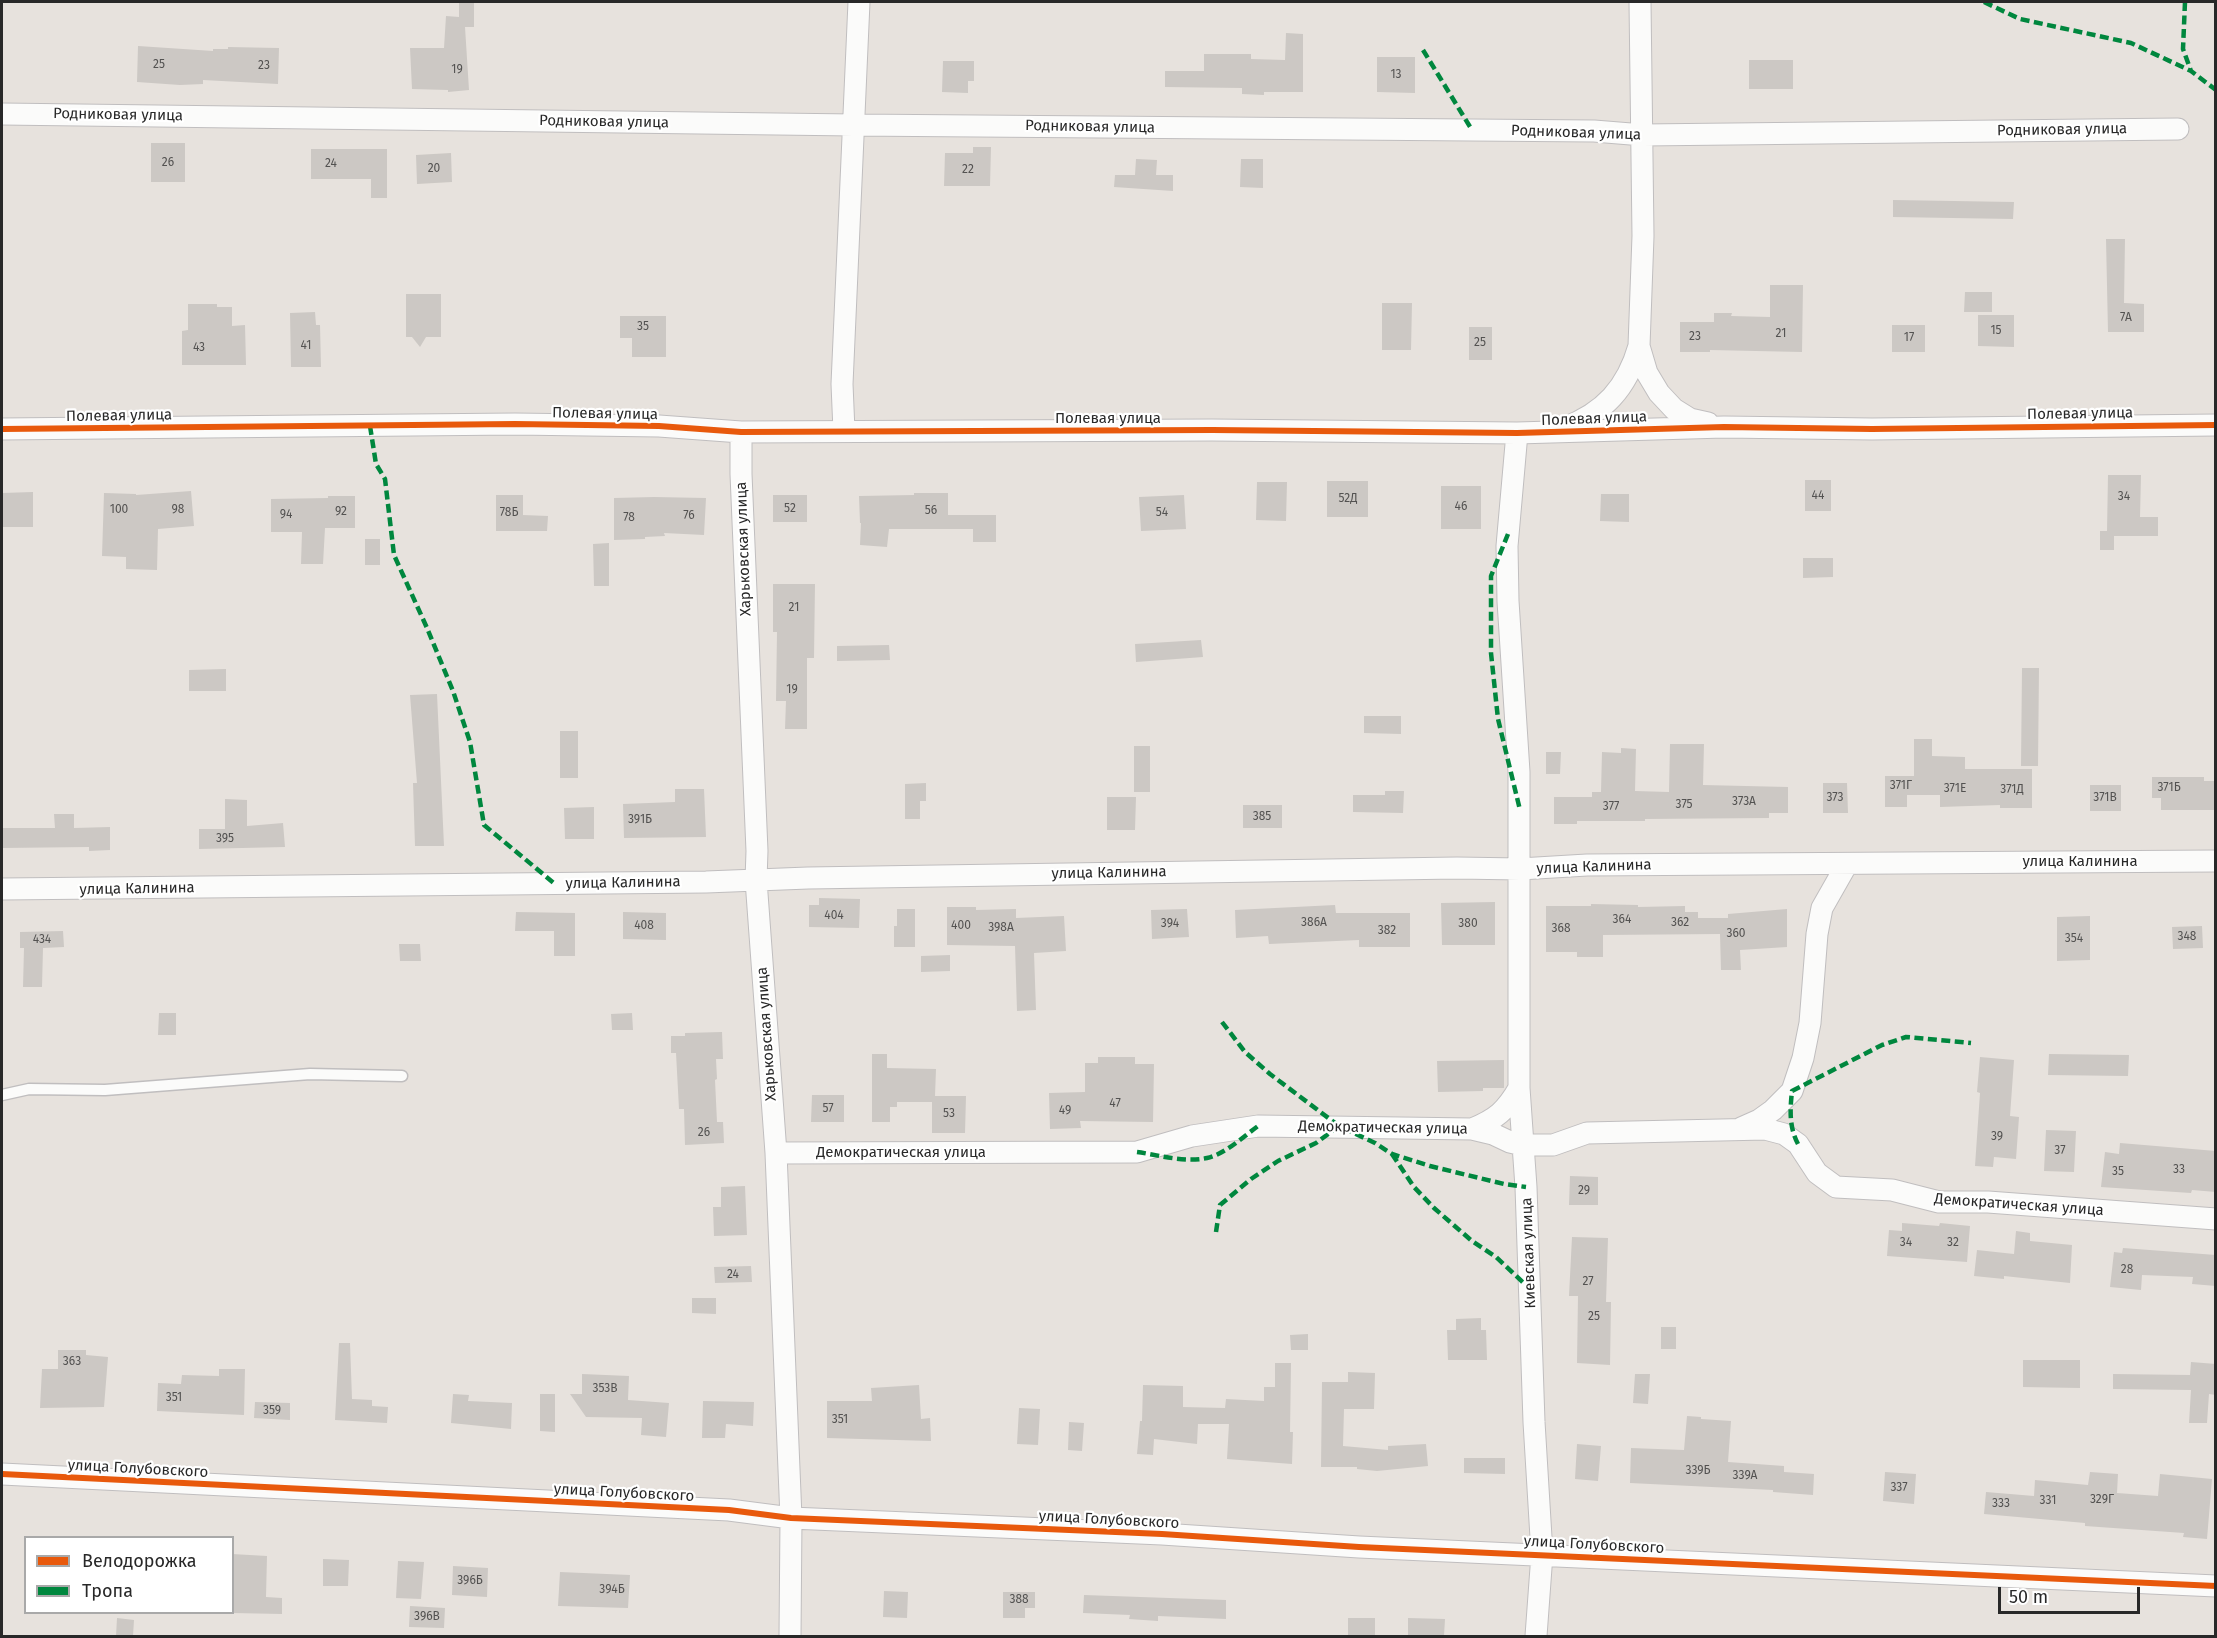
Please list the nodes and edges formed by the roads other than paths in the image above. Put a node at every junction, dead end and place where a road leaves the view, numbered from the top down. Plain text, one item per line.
1 (859, 2) edge
2 (1640, 2) edge
3 (2, 114) edge
4 (854, 125) junction
5 (2178, 129) dead end
6 (1643, 135) junction
7 (1639, 346) junction
8 (2216, 425) edge
9 (1724, 427) junction
10 (2, 429) edge
11 (844, 431) junction
12 (741, 432) junction
13 (1553, 432) junction
14 (1517, 433) junction
15 (2216, 861) edge
16 (1847, 864) junction
17 (1520, 869) junction
18 (756, 880) junction
19 (2, 889) edge
20 (402, 1076) dead end
21 (1519, 1088) junction
22 (2, 1095) edge
23 (1472, 1129) junction
24 (1737, 1129) junction
25 (1523, 1145) junction
26 (776, 1153) junction
27 (2216, 1219) edge
28 (2, 1474) edge
29 (791, 1518) junction
30 (1542, 1554) junction
31 (2216, 1586) edge
32 (790, 1636) edge
33 (1536, 1636) edge

1 - 4 street
2 - 6 street
3 - 4 street, Родниковая улица
4 - 6 street, Родниковая улица
4 - 11 street
5 - 6 street, Родниковая улица
6 - 7 street
7 - 9 street
7 - 13 street
8 - 9 street, Полевая улица
9 - 13 street, Полевая улица
10 - 12 street, Полевая улица
11 - 12 street, Полевая улица
11 - 14 street, Полевая улица
12 - 18 street, Харьковская улица
13 - 14 street, Полевая улица
14 - 17 street, Киевская улица
15 - 16 street, улица Калинина
16 - 17 street, улица Калинина
16 - 24 street
17 - 18 street, улица Калинина
17 - 21 street, Киевская улица
18 - 19 street, улица Калинина
18 - 26 street, Харьковская улица
20 - 22 lane
21 - 23 street
21 - 25 street, Киевская улица
23 - 25 street, Демократическая улица
23 - 26 street, Демократическая улица
24 - 25 street, Демократическая улица
24 - 27 street, Демократическая улица
25 - 30 street, Киевская улица
26 - 29 street, Харьковская улица
28 - 29 street, улица Голубовского
29 - 30 street, улица Голубовского
29 - 32 street, Харьковская улица
30 - 31 street, улица Голубовского
30 - 33 street, Киевская улица

